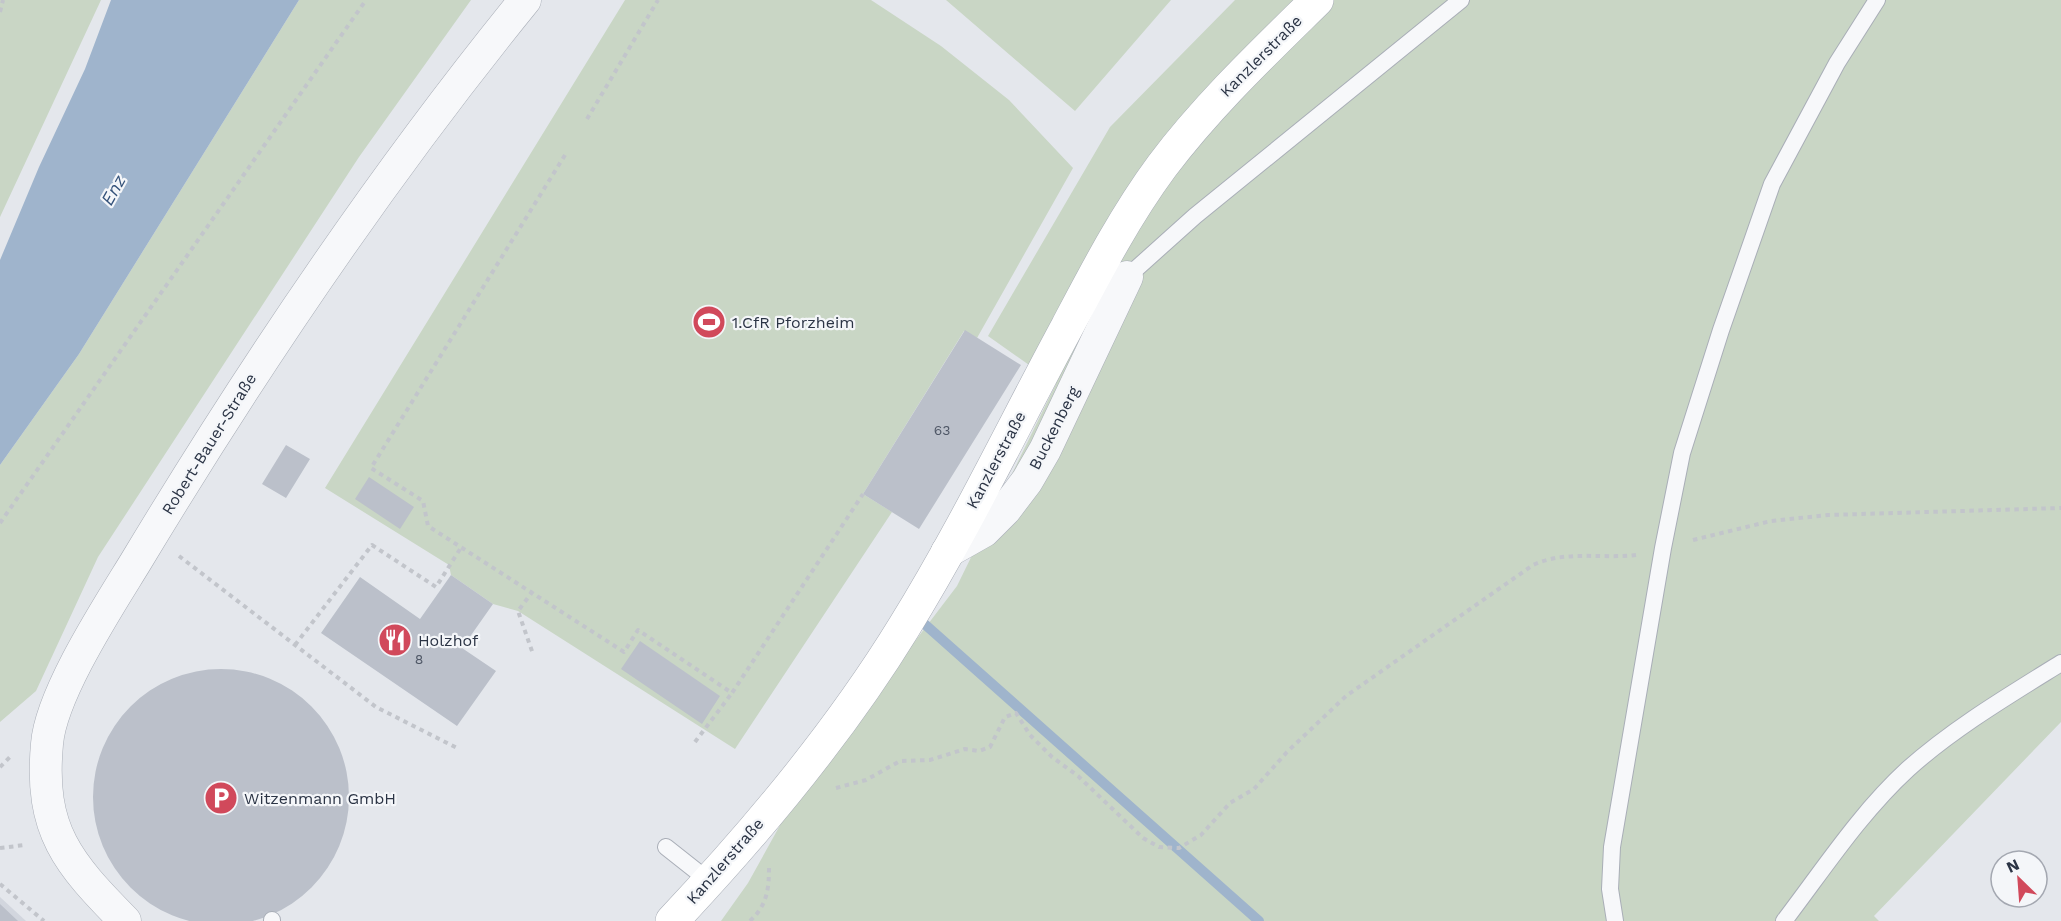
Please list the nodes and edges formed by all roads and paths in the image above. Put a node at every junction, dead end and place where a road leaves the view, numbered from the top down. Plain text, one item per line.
1 (3, 0) edge
2 (366, 0) edge
3 (525, 0) edge
4 (658, 0) edge
5 (1317, 0) edge
6 (1461, 0) edge
7 (1877, 0) edge
8 (0, 12) edge
9 (588, 119) dead end
10 (565, 155) dead end
11 (1127, 277) joint
12 (863, 494) dead end
13 (2061, 508) edge
14 (0, 523) edge
15 (152, 535) junction
16 (462, 546) junction
17 (1663, 548) junction
18 (947, 552) junction
19 (532, 591) junction
20 (295, 645) junction
21 (533, 654) dead end
22 (2061, 663) edge
23 (732, 693) junction
24 (694, 742) dead end
25 (459, 749) dead end
26 (831, 791) dead end
27 (666, 847) dead end
28 (769, 860) dead end
29 (710, 881) junction
30 (0, 884) edge
31 (44, 921) edge
32 (125, 921) edge
33 (672, 921) edge
34 (750, 921) edge
35 (1615, 921) edge
36 (1784, 921) edge

1 - 8 path
2 - 14 path
3 - 15 street, Robert-Bauer-Straße
4 - 9 path
5 - 18 main road, Kanzlerstraße
6 - 11 lane
7 - 17 lane
10 - 16 path
11 - 18 street, Buckenberg
12 - 23 path
13 - 17 path
15 - 20 path
15 - 32 street, Robert-Bauer-Straße
16 - 19 path
16 - 20 path
17 - 26 path
17 - 35 lane
18 - 29 main road, Kanzlerstraße
19 - 21 path
19 - 23 path
20 - 25 path
22 - 36 lane
23 - 24 path
27 - 29 lane
28 - 34 path
29 - 33 main road, Kanzlerstraße
30 - 31 path

